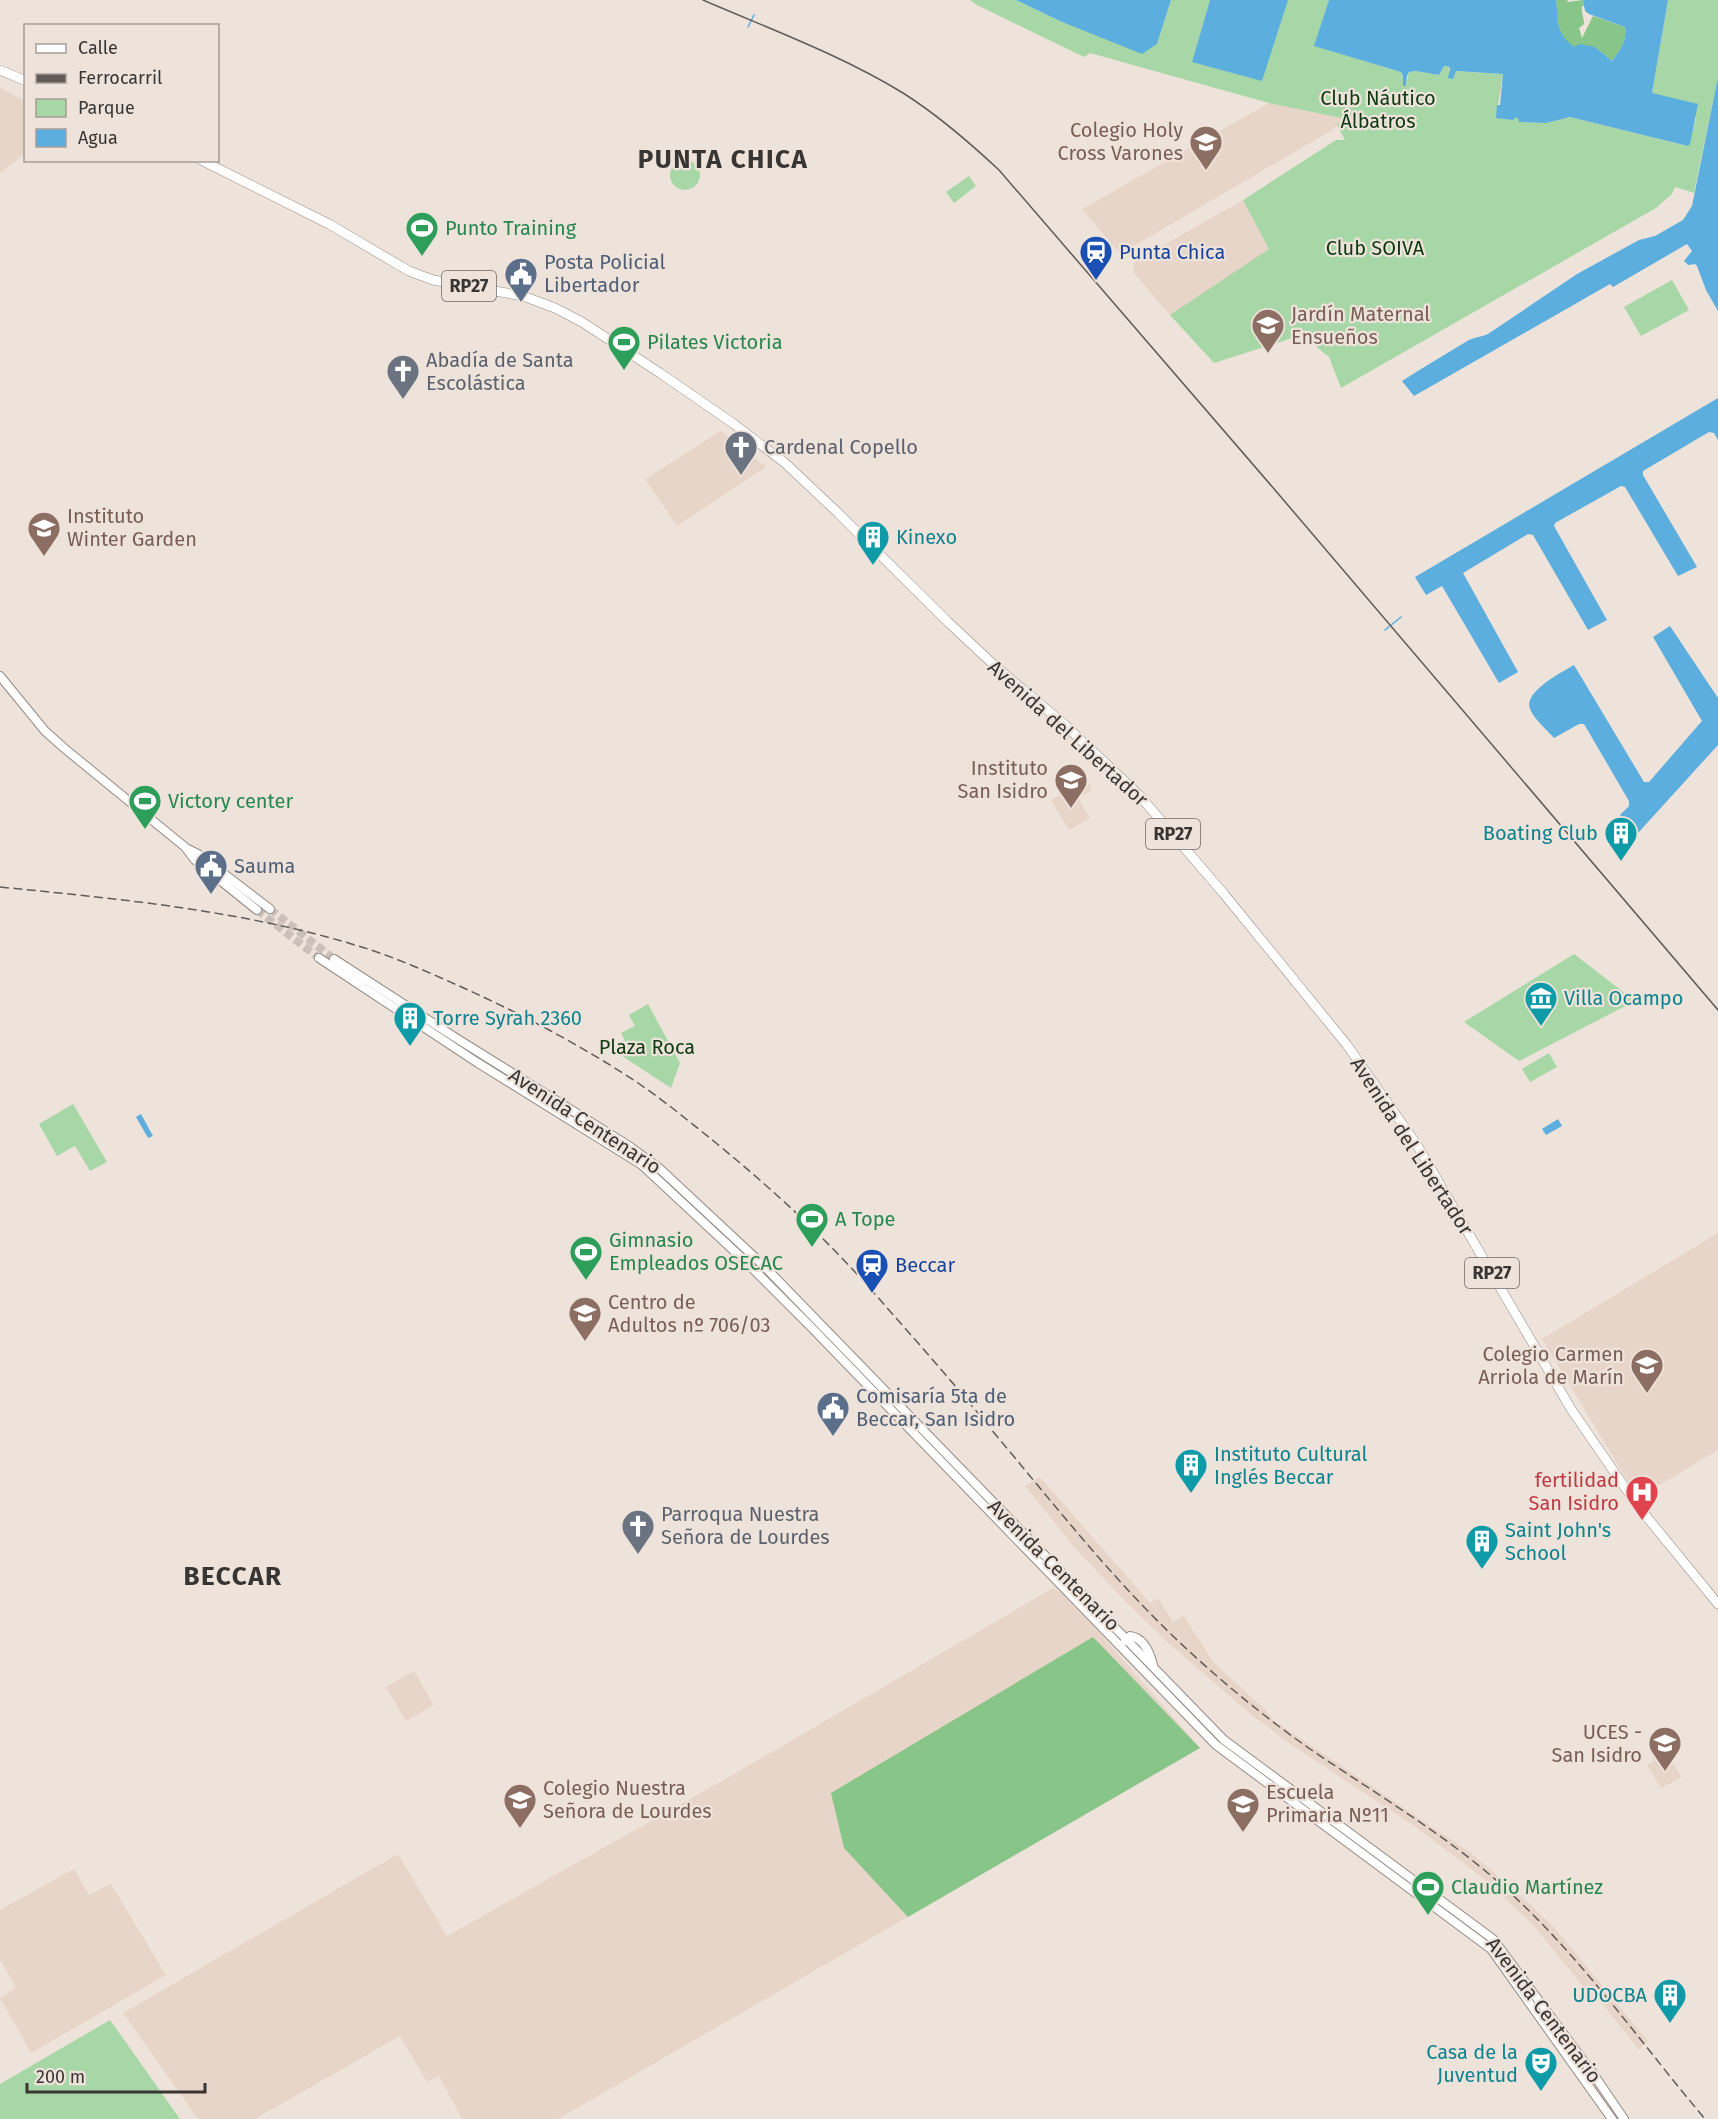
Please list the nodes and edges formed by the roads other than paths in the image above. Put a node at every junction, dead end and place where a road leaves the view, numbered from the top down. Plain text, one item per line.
1 (0, 70) edge
2 (24, 80) edge
3 (205, 162) edge
4 (0, 676) edge
5 (184, 847) junction
6 (270, 909) tunnel mouth
7 (257, 910) tunnel mouth
8 (319, 958) tunnel mouth
9 (334, 958) tunnel mouth
10 (1718, 1604) edge
11 (1124, 1643) junction
12 (1612, 2119) edge
13 (1623, 2119) edge

1 - 2 main road
3 - 10 main road, Avenida del Libertador / RP27
4 - 5 main road
5 - 6 main road
5 - 7 main road
8 - 11 main road, Avenida Centenario
9 - 11 main road, Avenida Centenario
11 - 12 main road, Avenida Centenario
11 - 13 main road, Avenida Centenario

